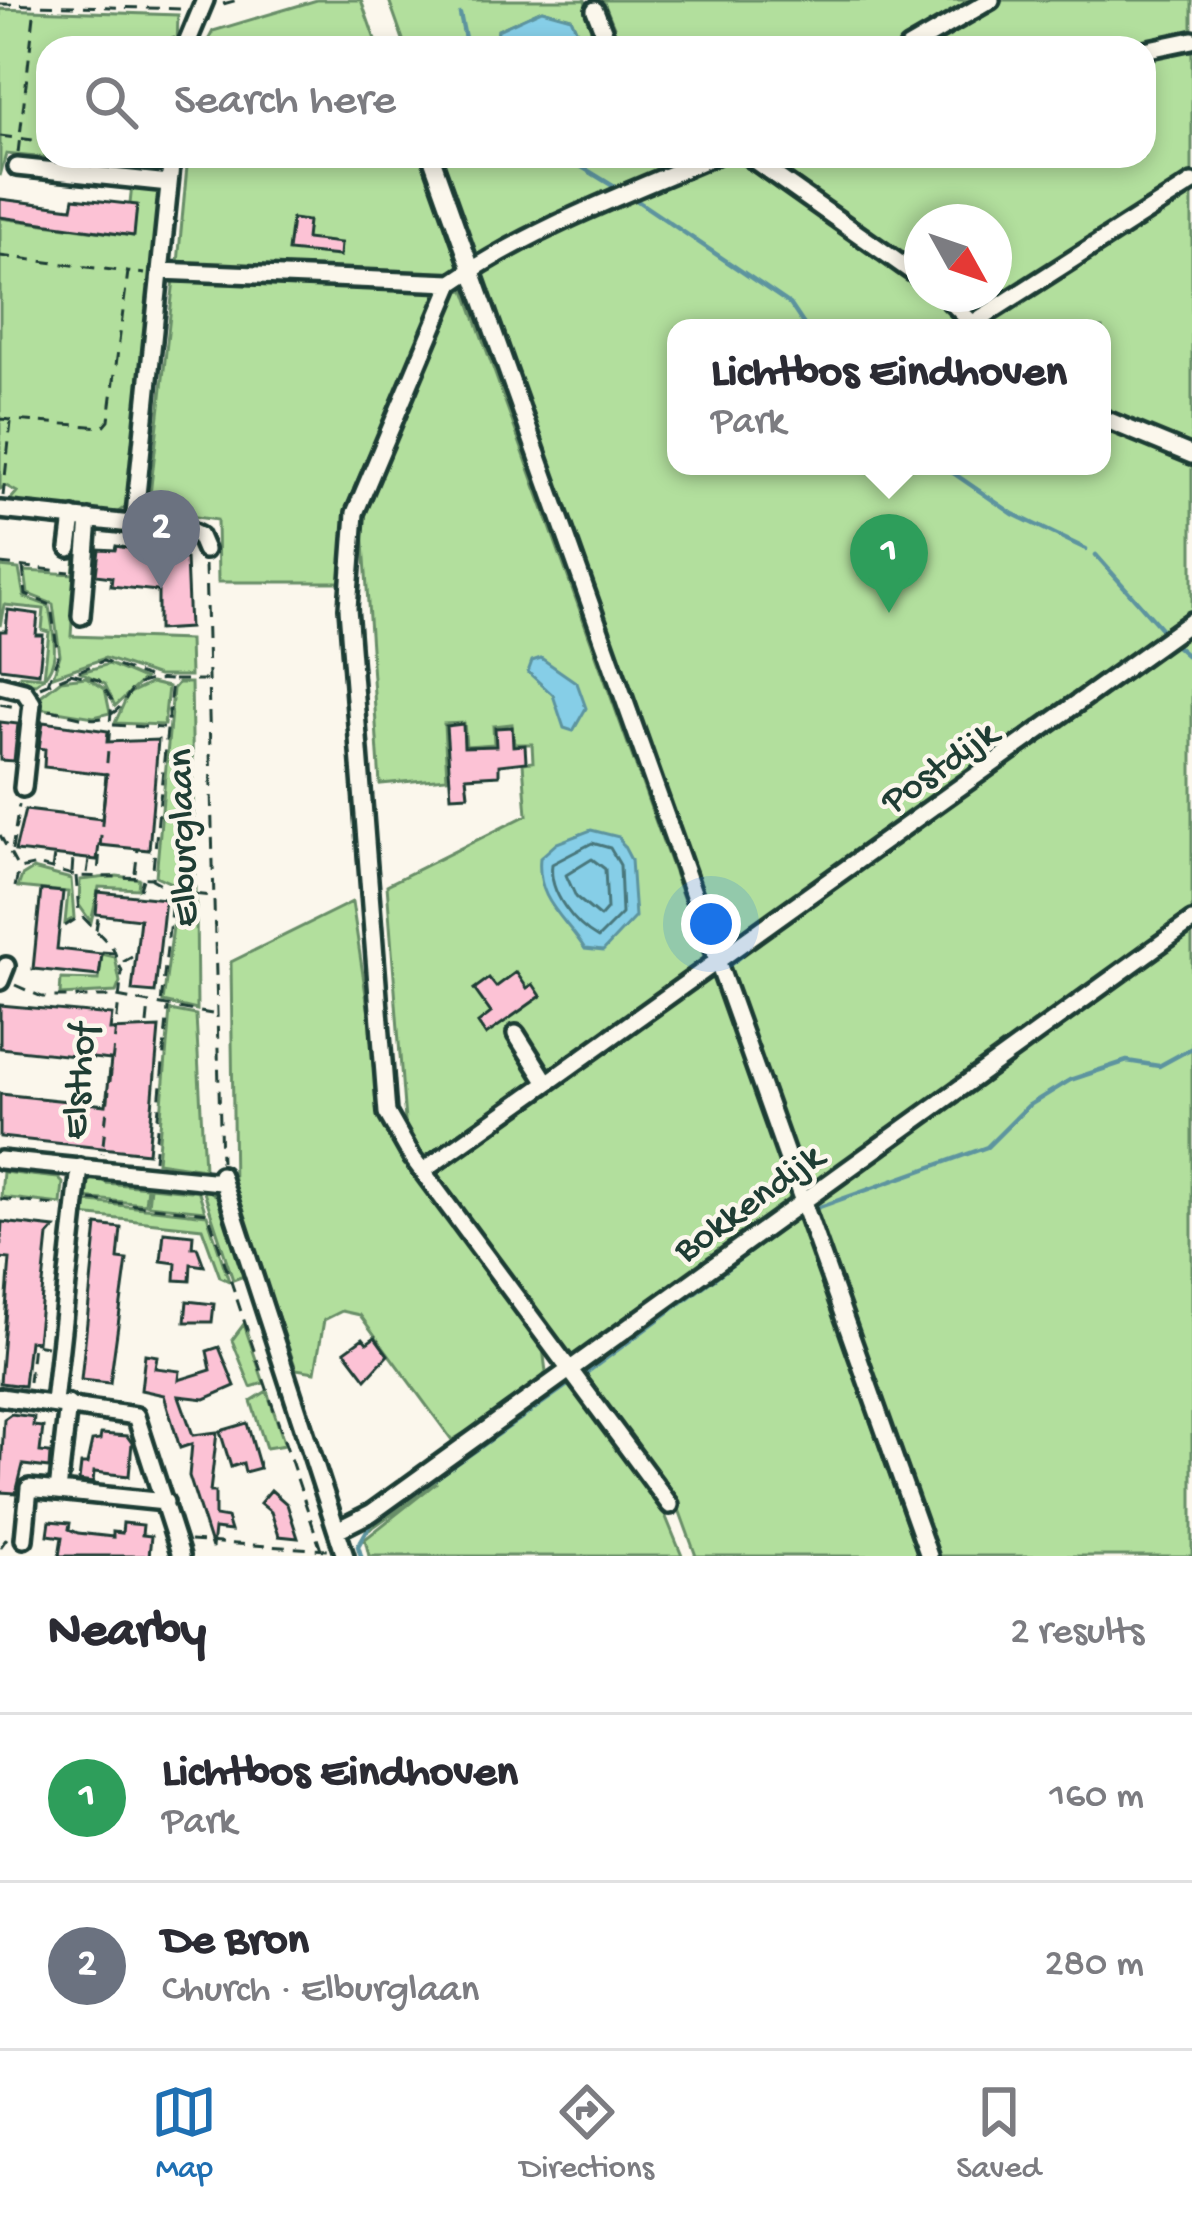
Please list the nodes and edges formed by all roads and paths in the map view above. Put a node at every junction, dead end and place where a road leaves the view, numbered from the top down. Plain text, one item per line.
1 (181, 0) edge
2 (992, 0) edge
3 (0, 4) edge
4 (204, 4) edge
5 (35, 5) junction
6 (177, 9) junction
7 (595, 10) dead end
8 (190, 36) edge
9 (605, 36) edge
10 (929, 36) edge
11 (1192, 40) edge
12 (1156, 48) edge
13 (0, 136) edge
14 (20, 139) junction
15 (36, 141) edge
16 (17, 166) joint
17 (171, 168) edge
18 (435, 168) edge
19 (686, 168) edge
20 (765, 168) edge
21 (169, 183) junction
22 (1192, 183) edge
23 (0, 256) edge
24 (904, 266) edge
25 (470, 270) junction
26 (128, 272) junction
27 (160, 274) junction
28 (452, 283) junction
29 (986, 319) edge
30 (0, 419) edge
31 (11, 420) junction
32 (1111, 422) edge
33 (1192, 455) edge
34 (1, 510) edge
35 (81, 518) junction
36 (134, 524) junction
37 (69, 548) dead end
38 (205, 550) joint
39 (0, 564) edge
40 (23, 567) junction
41 (72, 572) dead end
42 (81, 616) dead end
43 (1192, 620) edge
44 (70, 674) junction
45 (149, 678) junction
46 (172, 680) junction
47 (207, 680) junction
48 (48, 683) junction
49 (18, 691) edge
50 (0, 704) edge
51 (66, 712) junction
52 (113, 715) junction
53 (105, 717) junction
54 (92, 718) junction
55 (66, 721) dead end
56 (112, 725) junction
57 (91, 726) dead end
58 (104, 728) dead end
59 (148, 728) junction
60 (167, 728) junction
61 (147, 738) dead end
62 (23, 788) joint
63 (0, 835) edge
64 (138, 849) dead end
65 (12, 850) junction
66 (38, 855) dead end
67 (53, 856) dead end
68 (73, 858) dead end
69 (89, 860) dead end
70 (37, 865) junction
71 (20, 869) junction
72 (52, 871) junction
73 (98, 873) junction
74 (74, 875) junction
75 (87, 875) junction
76 (134, 875) junction
77 (143, 877) junction
78 (152, 879) junction
79 (15, 887) dead end
80 (140, 889) dead end
81 (173, 891) junction
82 (214, 896) junction
83 (80, 916) junction
84 (98, 918) dead end
85 (1192, 921) edge
86 (64, 926) dead end
87 (96, 932) junction
88 (102, 952) dead end
89 (117, 953) junction
90 (132, 957) dead end
91 (719, 959) junction
92 (121, 963) junction
93 (3, 975) edge
94 (117, 997) junction
95 (149, 1002) junction
96 (161, 1004) junction
97 (168, 1006) junction
98 (217, 1015) junction
99 (148, 1024) dead end
100 (516, 1034) dead end
101 (547, 1083) junction
102 (0, 1160) edge
103 (154, 1164) dead end
104 (80, 1167) junction
105 (100, 1170) junction
106 (423, 1171) junction
107 (221, 1179) junction
108 (0, 1199) edge
109 (82, 1199) dead end
110 (204, 1199) dead end
111 (802, 1200) junction
112 (70, 1207) dead end
113 (208, 1213) junction
114 (48, 1346) dead end
115 (567, 1369) junction
116 (29, 1382) dead end
117 (0, 1397) edge
118 (61, 1403) junction
119 (58, 1491) junction
120 (165, 1502) junction
121 (670, 1505) dead end
122 (24, 1539) dead end
123 (341, 1544) edge
124 (180, 1550) edge
125 (322, 1554) edge
126 (929, 1556) edge

1 - 6 path
2 - 10 street
3 - 5 path
4 - 6 path
4 - 8 street
5 - 6 path
5 - 14 path
7 - 9 street
11 - 12 street
13 - 14 path
14 - 15 path
14 - 16 path
16 - 21 street
17 - 21 street
18 - 25 street
19 - 25 street
20 - 24 street
21 - 27 street
22 - 29 street
23 - 26 path
25 - 28 street
25 - 91 street
26 - 27 path
26 - 31 path
27 - 28 street
27 - 36 street
28 - 106 street
30 - 31 path
31 - 34 path
32 - 33 street
34 - 35 street
35 - 36 street
35 - 37 street
35 - 42 street
36 - 38 street
38 - 47 path, Elburglaan
39 - 40 path
40 - 41 path
40 - 48 path
43 - 91 street, Postdijk
44 - 45 path
44 - 48 path
44 - 52 path
45 - 46 path
45 - 52 path
46 - 47 path
46 - 60 path
47 - 82 path, Elburglaan
48 - 49 path
49 - 50 path
49 - 51 path
49 - 62 street
51 - 54 path
51 - 55 path
52 - 53 path
52 - 56 path
53 - 54 path
53 - 58 path
54 - 57 path
56 - 59 path
56 - 73 path
59 - 60 path
59 - 61 path
60 - 78 path
62 - 65 path
63 - 65 path
64 - 76 path
65 - 71 path
66 - 70 path
67 - 72 path
68 - 74 path
69 - 75 path
70 - 71 path
70 - 72 path
71 - 79 path
72 - 74 path
73 - 75 path
73 - 76 path
74 - 75 path
74 - 83 path
76 - 77 path
77 - 78 path
77 - 80 path
78 - 81 path
81 - 82 path
81 - 96 path
82 - 98 path, Elburglaan
83 - 86 path
83 - 87 path, Elsthof
84 - 87 path
85 - 111 street, Bokkendijk
87 - 89 path, Elsthof
88 - 89 path
89 - 92 path, Elsthof
90 - 92 path
91 - 101 street, Postdijk
91 - 111 street
92 - 94 path, Elsthof
93 - 94 path, Elsthof
94 - 95 path, Elsthof
94 - 105 path, Elsthof
95 - 96 path, Elsthof
95 - 99 path
96 - 97 path, Elsthof
97 - 98 path, Elsthof
97 - 103 path
98 - 107 path, Elburglaan
100 - 101 street
101 - 106 street, Postdijk
102 - 104 street
104 - 105 street
104 - 118 street
105 - 107 street
106 - 115 street
107 - 123 street
108 - 112 path
109 - 113 path
110 - 113 path
111 - 115 street, Bokkendijk
111 - 126 street
113 - 125 path
114 - 116 path
115 - 121 street
115 - 123 street, Bokkendijk
117 - 118 street
118 - 119 street
118 - 120 street
119 - 120 street
119 - 122 street
120 - 124 street
123 - 125 path
124 - 125 path

